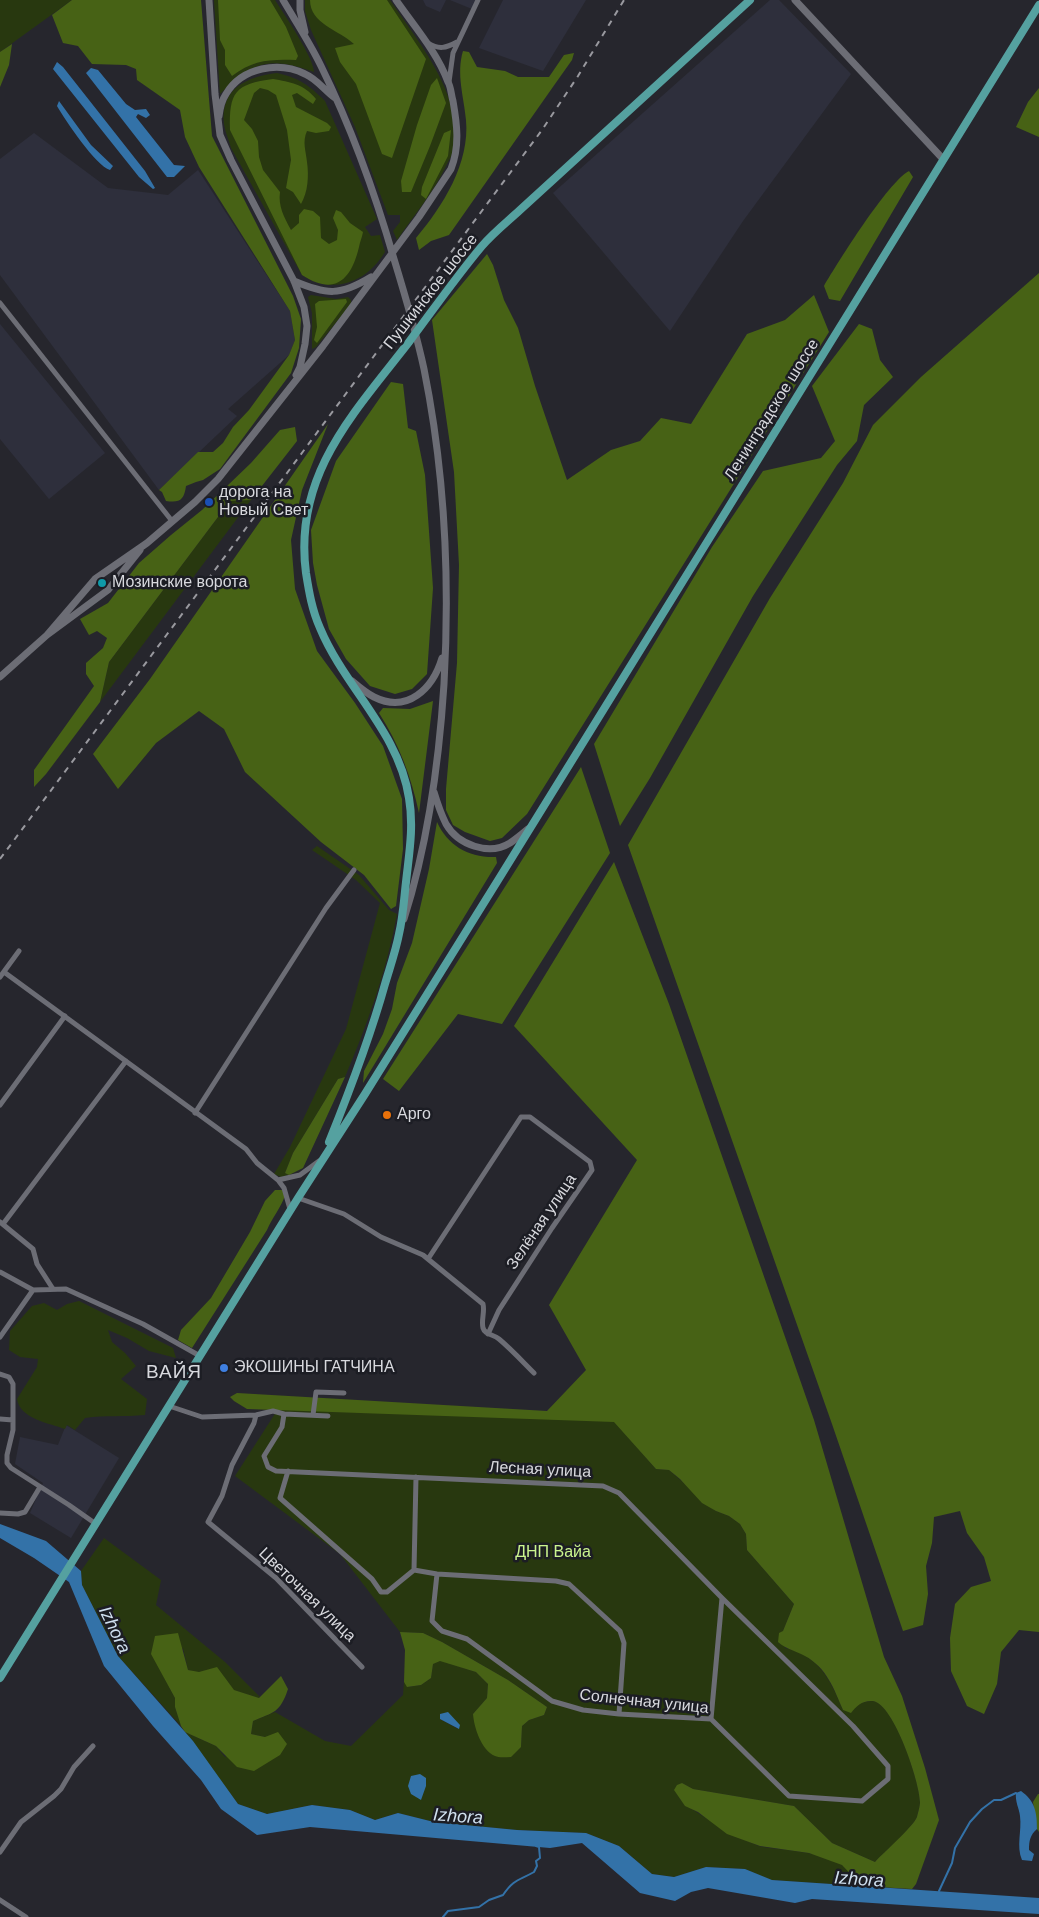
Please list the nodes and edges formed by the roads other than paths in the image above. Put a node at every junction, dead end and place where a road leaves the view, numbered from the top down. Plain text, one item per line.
1 (209, 0) edge
2 (283, 0) edge
3 (300, 0) edge
4 (396, 0) edge
5 (478, 0) edge
6 (750, 0) edge
7 (795, 0) edge
8 (1039, 5) edge
9 (424, 40) junction
10 (308, 42) junction
11 (458, 42) junction
12 (449, 83) junction
13 (337, 99) junction
14 (217, 121) junction
15 (943, 159) junction
16 (375, 275) junction
17 (294, 281) junction
18 (0, 303) edge
19 (289, 389) junction
20 (172, 521) junction
21 (143, 546) junction
22 (109, 568) junction
23 (117, 580) junction
24 (87, 588) junction
25 (98, 599) junction
26 (47, 635) junction
27 (446, 646) junction
28 (0, 677) edge
29 (350, 680) junction
30 (434, 791) junction
31 (529, 829) junction
32 (354, 870) dead end
33 (399, 934) junction
34 (19, 951) dead end
35 (4, 972) junction
36 (0, 977) edge
37 (65, 1016) junction
38 (126, 1061) junction
39 (0, 1105) edge
40 (195, 1112) junction
41 (324, 1157) junction
42 (278, 1180) junction
43 (298, 1198) junction
44 (291, 1210) junction
45 (2, 1223) edge
46 (428, 1259) junction
47 (0, 1272) edge
48 (53, 1289) junction
49 (34, 1290) junction
50 (488, 1334) junction
51 (0, 1337) edge
52 (200, 1356) junction
53 (534, 1373) dead end
54 (0, 1374) edge
55 (344, 1393) dead end
56 (169, 1406) junction
57 (284, 1414) junction
58 (256, 1415) junction
59 (313, 1415) junction
60 (328, 1416) dead end
61 (0, 1419) edge
62 (13, 1420) junction
63 (288, 1471) junction
64 (416, 1477) junction
65 (40, 1487) junction
66 (0, 1513) edge
67 (96, 1524) junction
68 (414, 1570) junction
69 (437, 1574) junction
70 (722, 1598) junction
71 (362, 1667) dead end
72 (0, 1678) edge
73 (619, 1714) junction
74 (711, 1719) junction
75 (93, 1746) dead end
76 (888, 1779) joint
77 (0, 1852) edge
78 (0, 1900) edge
79 (26, 1917) edge

1 - 14 street
2 - 10 street
3 - 10 street
4 - 9 street
5 - 11 street
6 - 29 main road, Пушкинское шоссе
7 - 15 street
8 - 15 main road, Ленинградское шоссе
9 - 11 street
9 - 12 street
10 - 13 street
11 - 12 street
12 - 16 street
13 - 14 street
13 - 27 street
14 - 17 street
15 - 31 main road, Ленинградское шоссе
16 - 17 street
16 - 19 street
17 - 19 street
18 - 20 street
19 - 20 street
20 - 21 street
21 - 22 street
21 - 23 street
22 - 23 street
22 - 24 street
23 - 25 street
24 - 25 street
24 - 26 street
25 - 26 street
26 - 28 street
27 - 29 street
27 - 30 street
29 - 33 main road, Пушкинское шоссе
30 - 31 street
30 - 33 street
31 - 41 main road, Ленинградское шоссе
32 - 40 street
33 - 41 main road, Пушкинское шоссе
34 - 35 street
35 - 36 street
35 - 37 street
37 - 38 street
37 - 39 street
38 - 40 street
38 - 45 street
40 - 42 street
41 - 42 street
41 - 43 main road
42 - 44 street
43 - 44 main road
43 - 46 street
44 - 52 main road
45 - 48 street
46 - 50 street
46 - 50 street, Зелёная улица
47 - 49 street
48 - 49 street
48 - 52 street
49 - 51 street
50 - 53 street
52 - 56 main road
54 - 62 street
55 - 59 street
56 - 58 street
56 - 67 main road
57 - 58 street
57 - 59 street
57 - 63 street, Лесная улица
58 - 71 street, Цветочная улица
59 - 60 street
61 - 62 street
62 - 65 street
63 - 64 street, Лесная улица
63 - 68 street
64 - 68 street
64 - 70 street, Лесная улица
65 - 66 street
65 - 67 street
67 - 72 main road
68 - 69 street
69 - 73 street, Солнечная улица
69 - 73 street
70 - 74 street
70 - 76 street, Лесная улица
73 - 74 street, Солнечная улица
74 - 76 street, Солнечная улица
75 - 77 street
78 - 79 street

